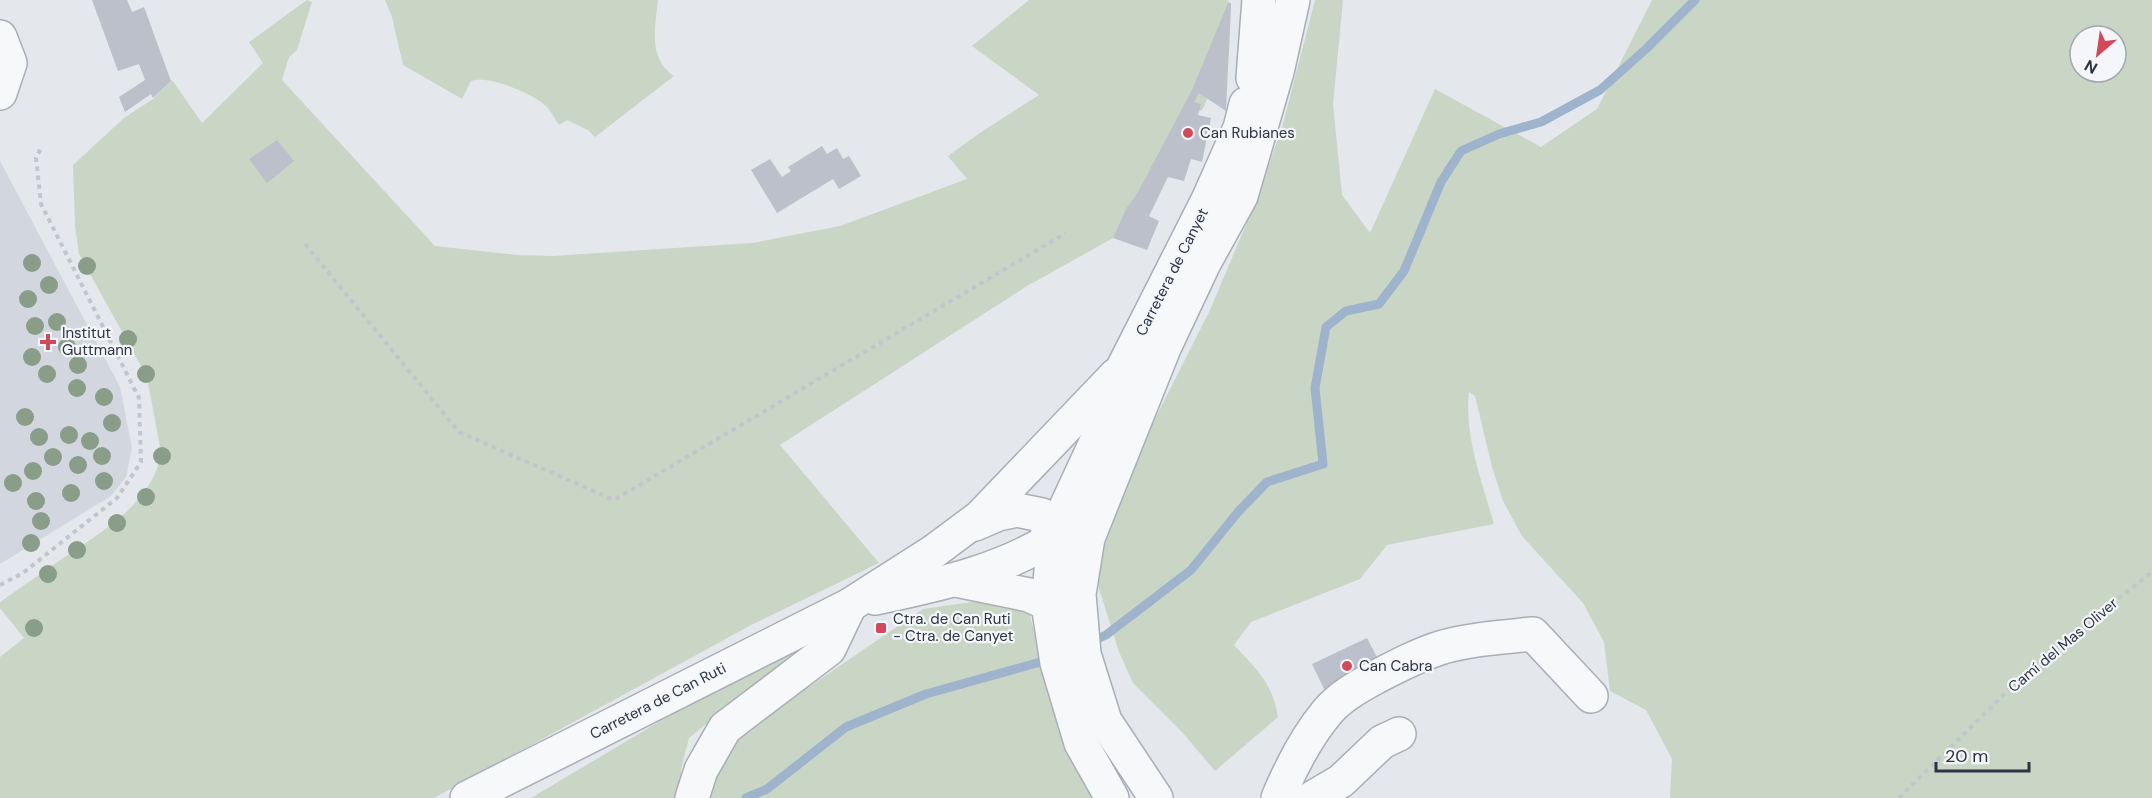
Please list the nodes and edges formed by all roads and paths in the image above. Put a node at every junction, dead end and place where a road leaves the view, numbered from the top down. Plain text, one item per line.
1 (1259, 0) edge
2 (1272, 0) edge
3 (1293, 0) edge
4 (0, 37) edge
5 (1253, 78) junction
6 (0, 93) edge
7 (41, 148) dead end
8 (1066, 232) dead end
9 (305, 244) dead end
10 (1164, 348) junction
11 (1123, 368) junction
12 (965, 528) junction
13 (1054, 538) junction
14 (2152, 572) edge
15 (956, 580) junction
16 (0, 585) edge
17 (1064, 599) junction
18 (850, 605) junction
19 (1591, 696) dead end
20 (1093, 733) junction
21 (1399, 734) dead end
22 (1153, 794) edge
23 (467, 798) edge
24 (692, 798) edge
25 (1112, 798) edge
26 (1278, 798) edge
27 (1312, 798) edge
28 (1899, 798) edge

1 - 5 street
2 - 5 street, Carretera de Canyet
3 - 10 street, Carretera de Canyet
4 - 6 street
5 - 11 street, Carretera de Canyet
7 - 16 path
8 - 9 path
10 - 13 street, Carretera de Can Ruti
10 - 17 street
11 - 12 street
11 - 13 street, Carretera de Canyet
12 - 13 street
12 - 18 street, Carretera de Can Ruti
13 - 15 street, Carretera de Can Ruti
13 - 17 street, Carretera de Canyet
14 - 28 path, Camí del Mas Oliver
15 - 17 street
15 - 18 street, Carretera de Can Ruti
17 - 20 street
18 - 23 street, Carretera de Can Ruti
18 - 24 street
19 - 26 street
20 - 22 street
20 - 25 street
21 - 27 street

